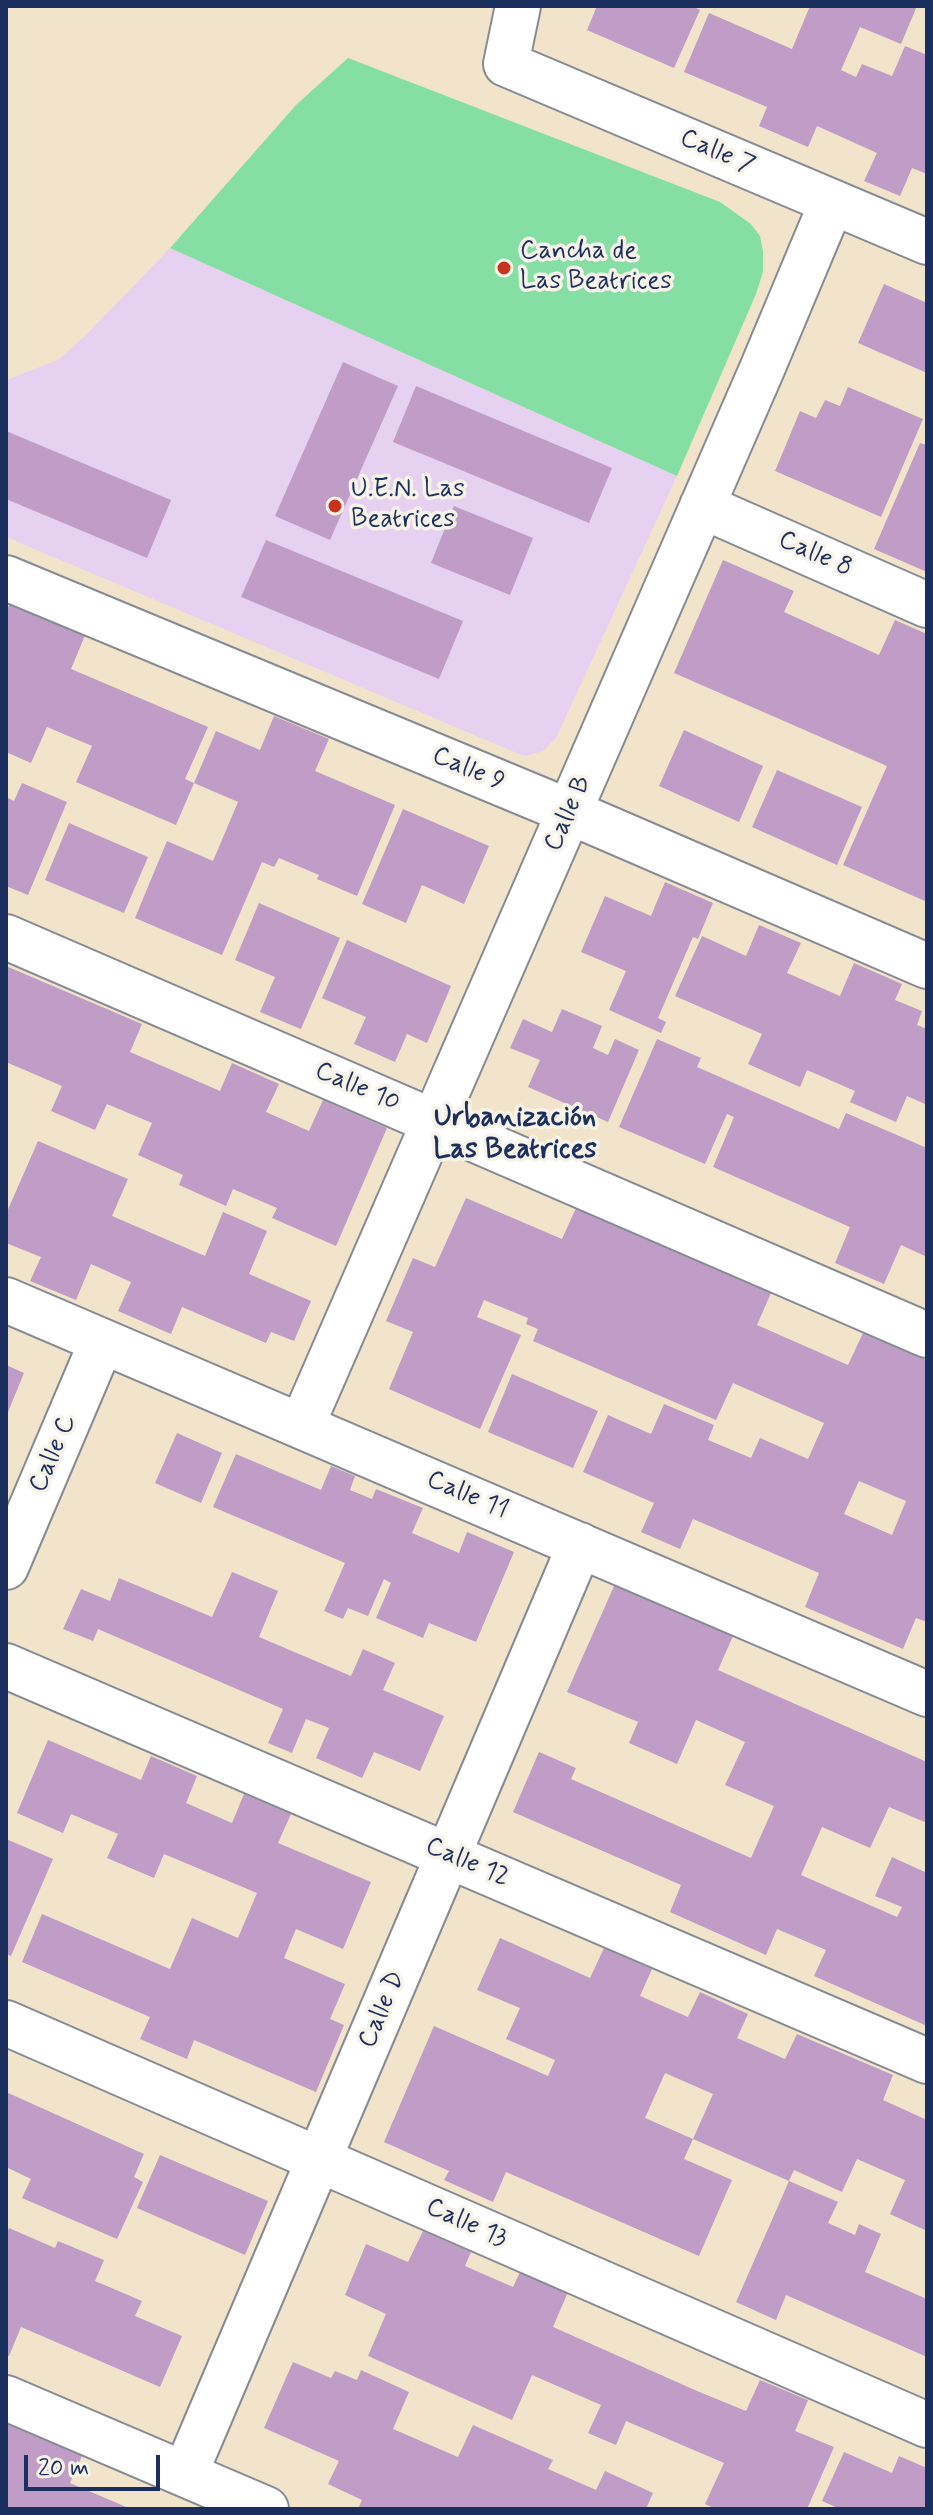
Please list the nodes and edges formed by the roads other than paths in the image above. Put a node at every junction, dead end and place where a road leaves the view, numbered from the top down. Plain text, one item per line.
1 (518, 6) edge
2 (832, 202) junction
3 (927, 242) edge
4 (702, 506) junction
5 (6, 578) edge
6 (927, 605) edge
7 (570, 812) junction
8 (6, 937) edge
9 (927, 966) edge
10 (435, 1121) junction
11 (6, 1300) edge
12 (927, 1335) edge
13 (102, 1341) junction
14 (302, 1425) junction
15 (580, 1545) junction
16 (6, 1567) edge
17 (6, 1666) edge
18 (927, 1694) edge
19 (448, 1855) junction
20 (6, 2023) edge
21 (927, 2061) edge
22 (319, 2160) junction
23 (6, 2398) edge
24 (927, 2425) edge
25 (185, 2474) junction
26 (266, 2509) edge

1 - 2 street, Calle 7
2 - 3 street, Calle 7
2 - 4 street, Calle B
4 - 6 street, Calle 8
4 - 7 street, Calle B
5 - 7 street, Calle 9
7 - 9 street, Calle 9
7 - 10 street, Calle B
8 - 10 street, Calle 10
10 - 12 street, Calle 10
10 - 14 street, Calle B
11 - 13 street, Calle 11
13 - 14 street, Calle 11
13 - 16 street, Calle C
14 - 15 street, Calle 11
15 - 18 street, Calle 11
15 - 19 street, Calle D
17 - 19 street, Calle 12
19 - 21 street, Calle 12
19 - 22 street, Calle D
20 - 22 street, Calle 13
22 - 24 street, Calle 13
22 - 25 street, Calle D
23 - 25 street
25 - 26 street

